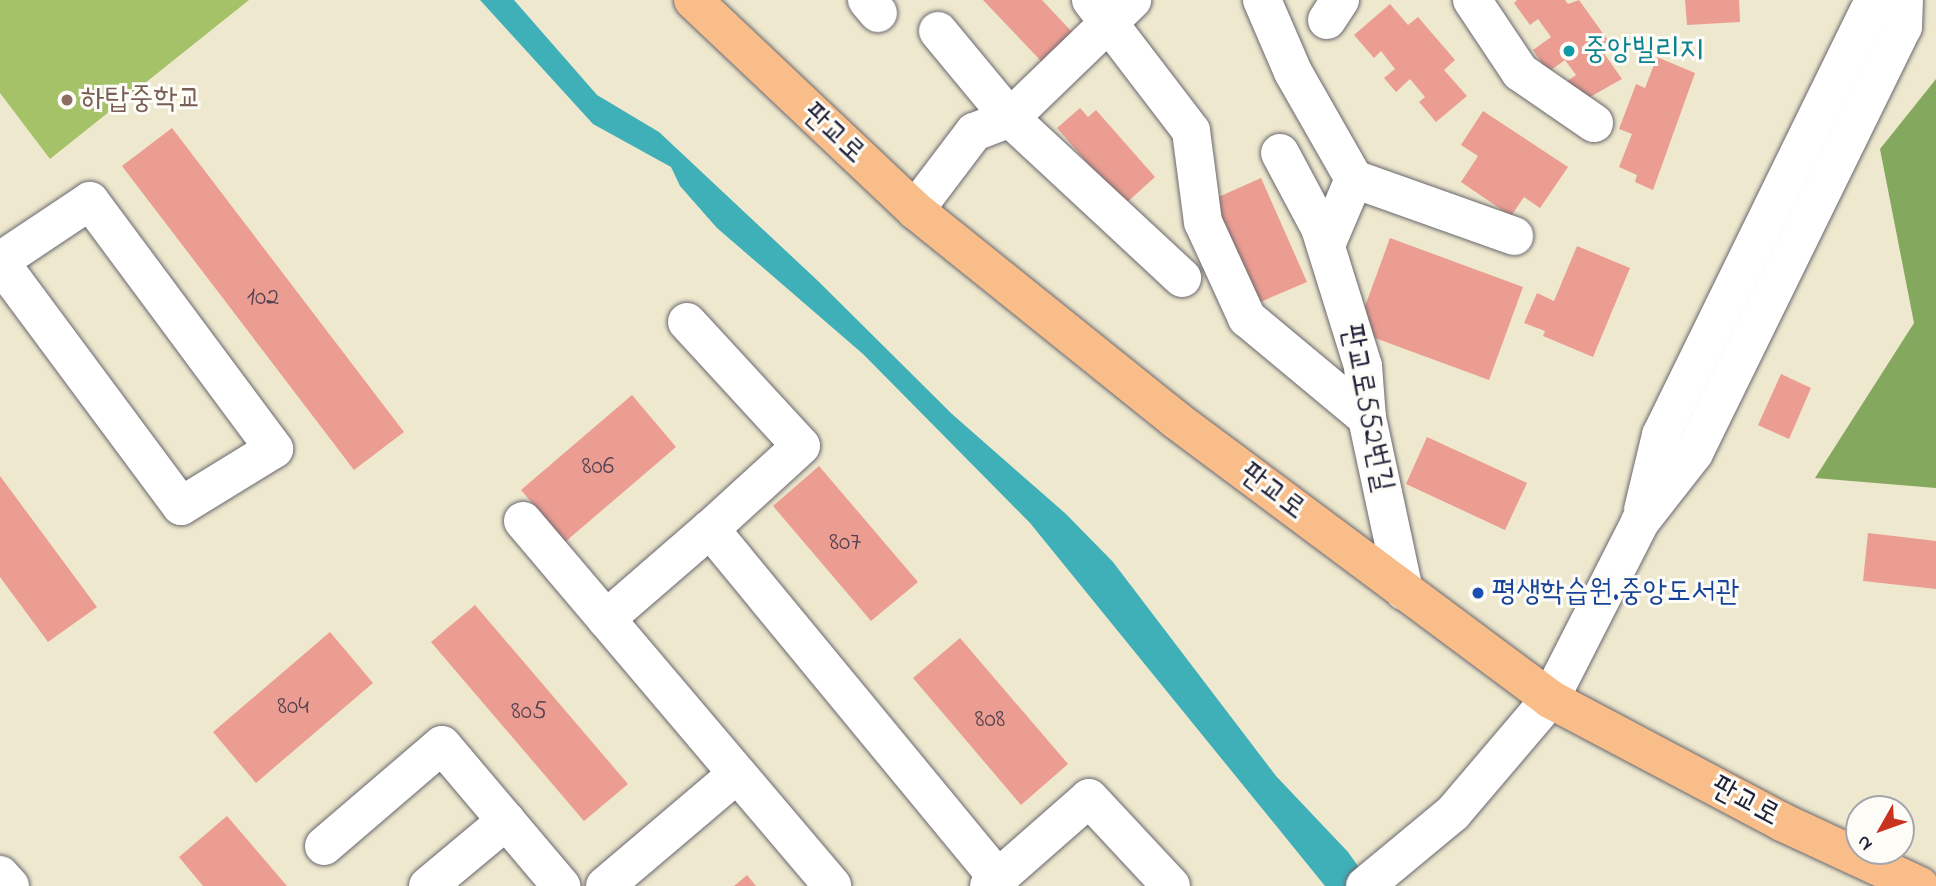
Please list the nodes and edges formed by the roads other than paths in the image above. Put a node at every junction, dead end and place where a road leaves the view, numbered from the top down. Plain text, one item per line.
1 (693, 0) edge
2 (1262, 0) edge
3 (1472, 0) edge
4 (1882, 0) edge
5 (1905, 0) edge
6 (1110, 7) edge
7 (938, 31) dead end
8 (1010, 118) junction
9 (1594, 123) dead end
10 (1280, 153) dead end
11 (1354, 179) junction
12 (915, 210) junction
13 (1514, 236) dead end
14 (1326, 245) junction
15 (0, 261) edge
16 (1182, 278) dead end
17 (687, 322) dead end
18 (1367, 418) junction
19 (523, 521) dead end
20 (1640, 522) junction
21 (710, 529) junction
22 (1404, 591) junction
23 (606, 619) junction
24 (1550, 699) junction
25 (737, 774) junction
26 (506, 821) junction
27 (324, 846) dead end
28 (0, 875) edge
29 (993, 882) edge
30 (10, 886) edge
31 (428, 886) edge
32 (561, 886) edge
33 (605, 886) edge
34 (832, 886) edge
35 (1171, 886) edge
36 (1365, 886) edge
37 (1920, 886) edge

1 - 12 main road, 판교로
2 - 11 street
3 - 9 street
4 - 20 street
5 - 20 street
6 - 8 street
6 - 18 street
7 - 8 street
8 - 12 street
8 - 16 street
10 - 14 street, 판교로552번길
11 - 13 street
11 - 14 street
12 - 22 main road, 판교로
14 - 18 street, 판교로552번길
15 - 15 street
17 - 21 street
18 - 22 street, 판교로552번길
19 - 23 street
20 - 24 street
21 - 23 street
21 - 29 street
22 - 24 main road, 판교로
23 - 25 street
24 - 36 street
24 - 37 main road, 판교로
25 - 33 street
25 - 34 street
26 - 27 street
26 - 31 street
26 - 32 street
28 - 30 street
29 - 35 street

